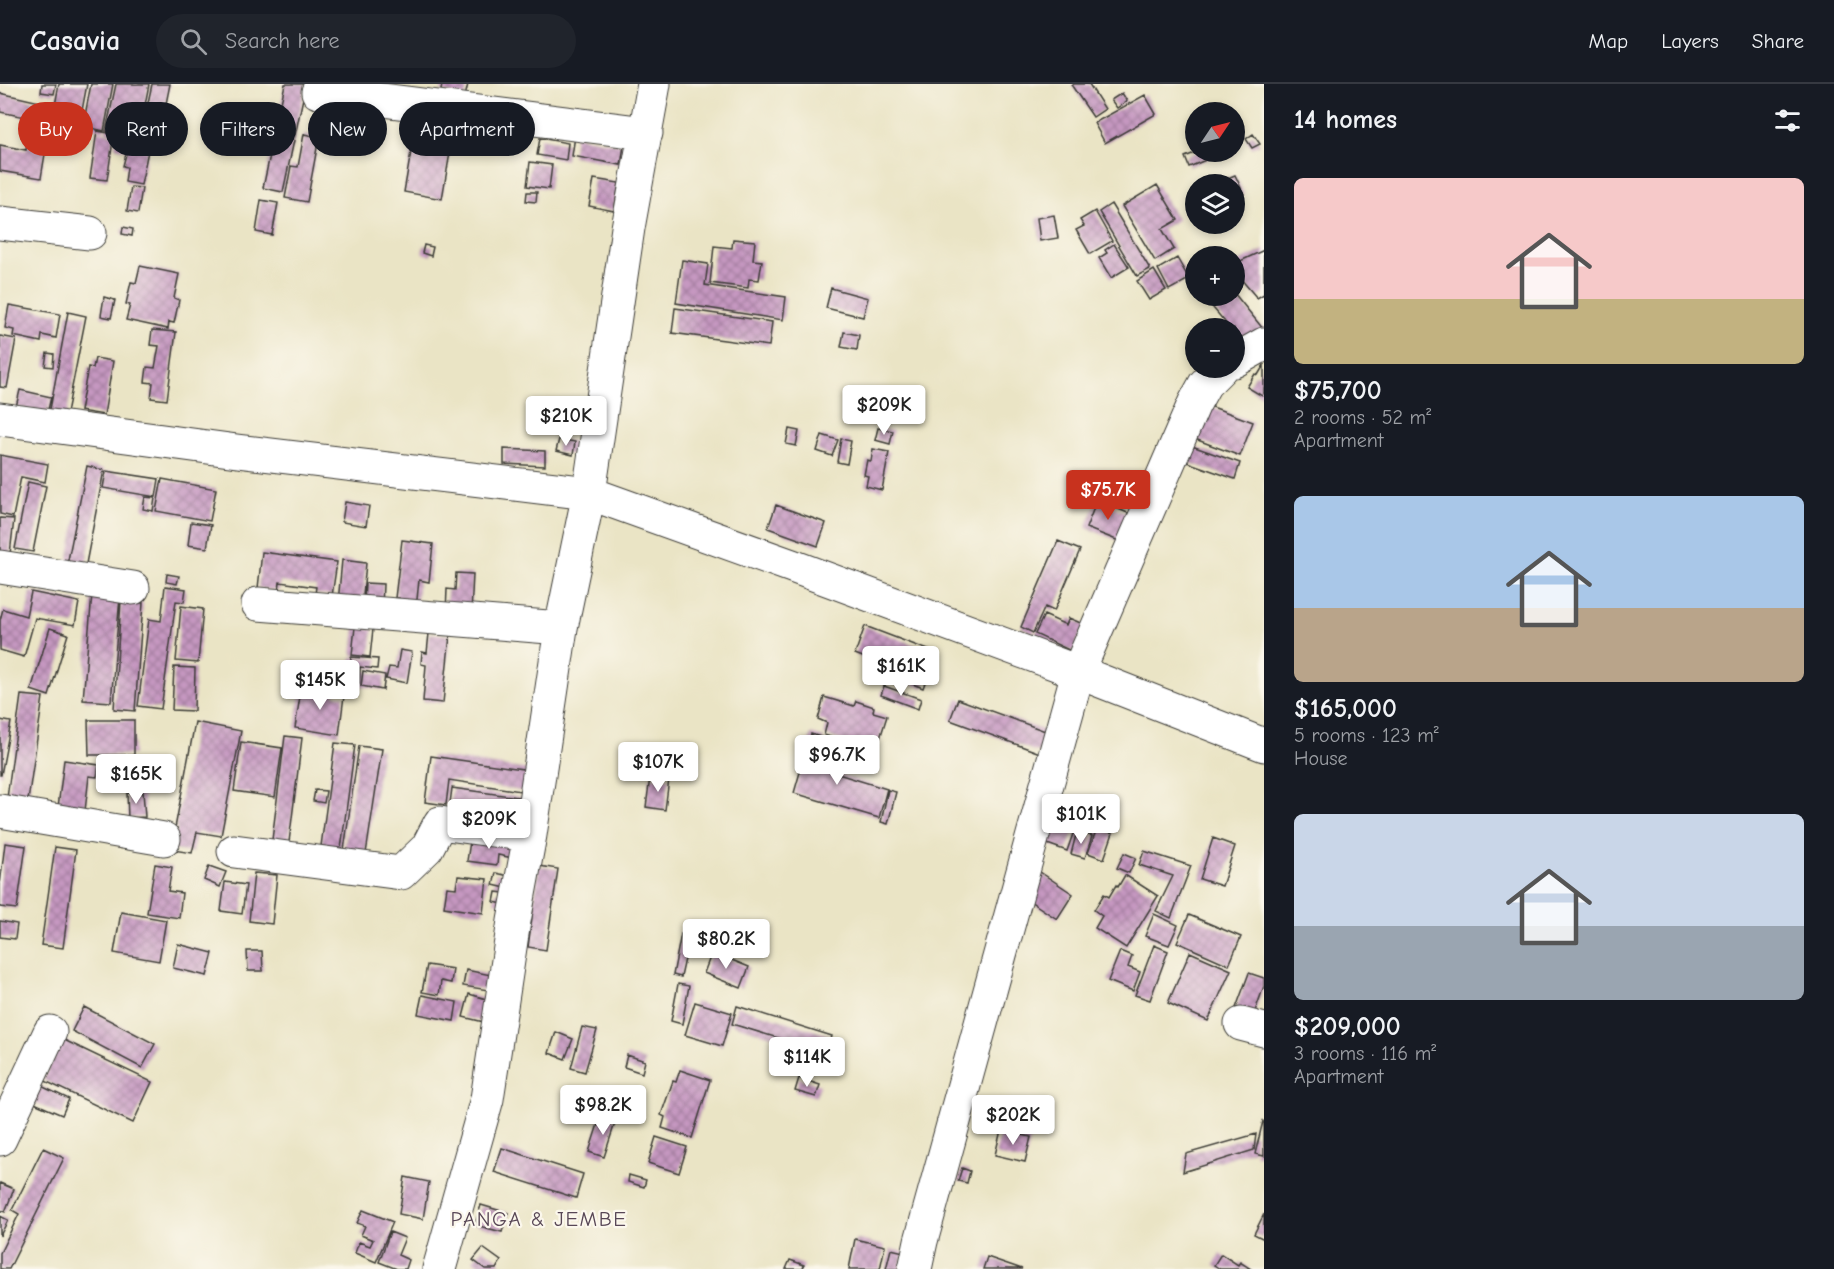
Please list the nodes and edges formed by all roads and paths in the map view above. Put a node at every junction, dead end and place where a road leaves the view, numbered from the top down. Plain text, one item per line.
1 (654, 84) edge
2 (318, 92) dead end
3 (646, 133) junction
4 (0, 223) edge
5 (90, 233) dead end
6 (1264, 344) edge
7 (1245, 355) edge
8 (1211, 378) edge
9 (0, 419) edge
10 (589, 493) junction
11 (0, 567) edge
12 (133, 588) dead end
13 (258, 604) dead end
14 (561, 628) junction
15 (1078, 672) junction
16 (1264, 745) edge
17 (0, 811) edge
18 (530, 835) junction
19 (164, 839) dead end
20 (234, 852) dead end
21 (50, 1032) dead end
22 (0, 1139) edge
23 (439, 1269) edge
24 (915, 1269) edge

1 - 3 street
2 - 3 street
3 - 10 street
4 - 5 street
6 - 7 street
8 - 15 street
9 - 10 street
10 - 14 street
10 - 15 street
11 - 12 street
13 - 14 street
14 - 18 street
15 - 16 street
15 - 24 street
17 - 19 street
18 - 20 street
18 - 23 street
21 - 22 street

